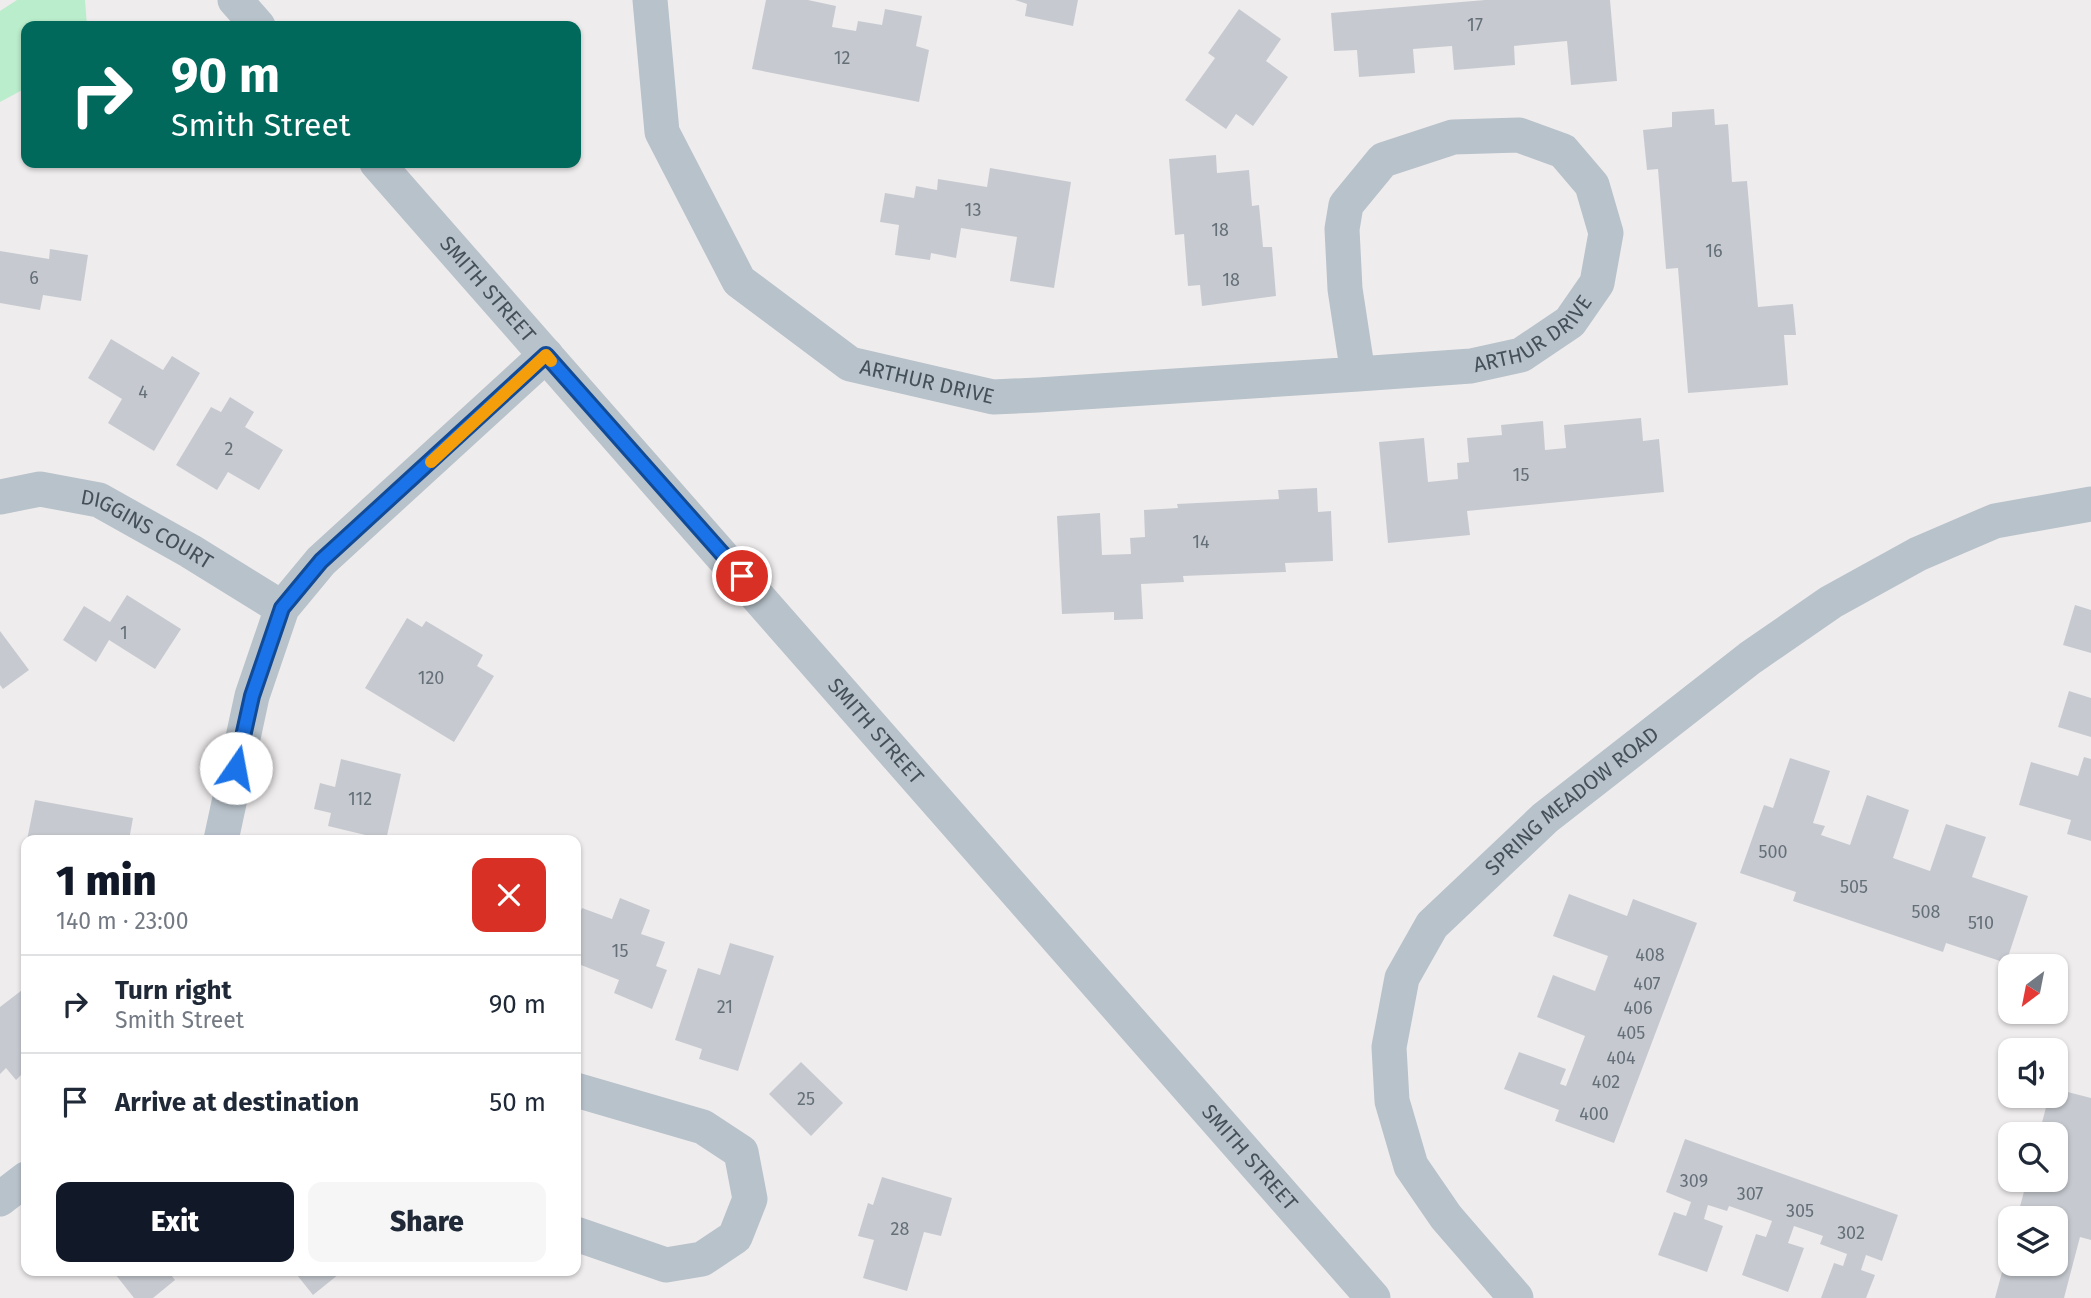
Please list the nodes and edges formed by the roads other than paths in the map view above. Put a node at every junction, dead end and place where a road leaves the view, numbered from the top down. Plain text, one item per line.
1 (235, 0) edge
2 (650, 0) edge
3 (254, 21) edge
4 (381, 168) edge
5 (546, 355) junction
6 (1358, 374) junction
7 (0, 497) edge
8 (2091, 504) edge
9 (282, 608) junction
10 (221, 835) edge
11 (581, 1091) edge
12 (21, 1183) edge
13 (0, 1199) edge
14 (581, 1236) edge
15 (1373, 1298) edge
16 (1516, 1298) edge

1 - 3 street
2 - 6 street, ARTHUR DRIVE
4 - 5 street, SMITH STREET
5 - 9 street
5 - 15 street, SMITH STREET
6 - 6 street, ARTHUR DRIVE
7 - 9 street, DIGGINS COURT
8 - 16 street, SPRING MEADOW ROAD
9 - 10 street
11 - 14 street
12 - 13 street

